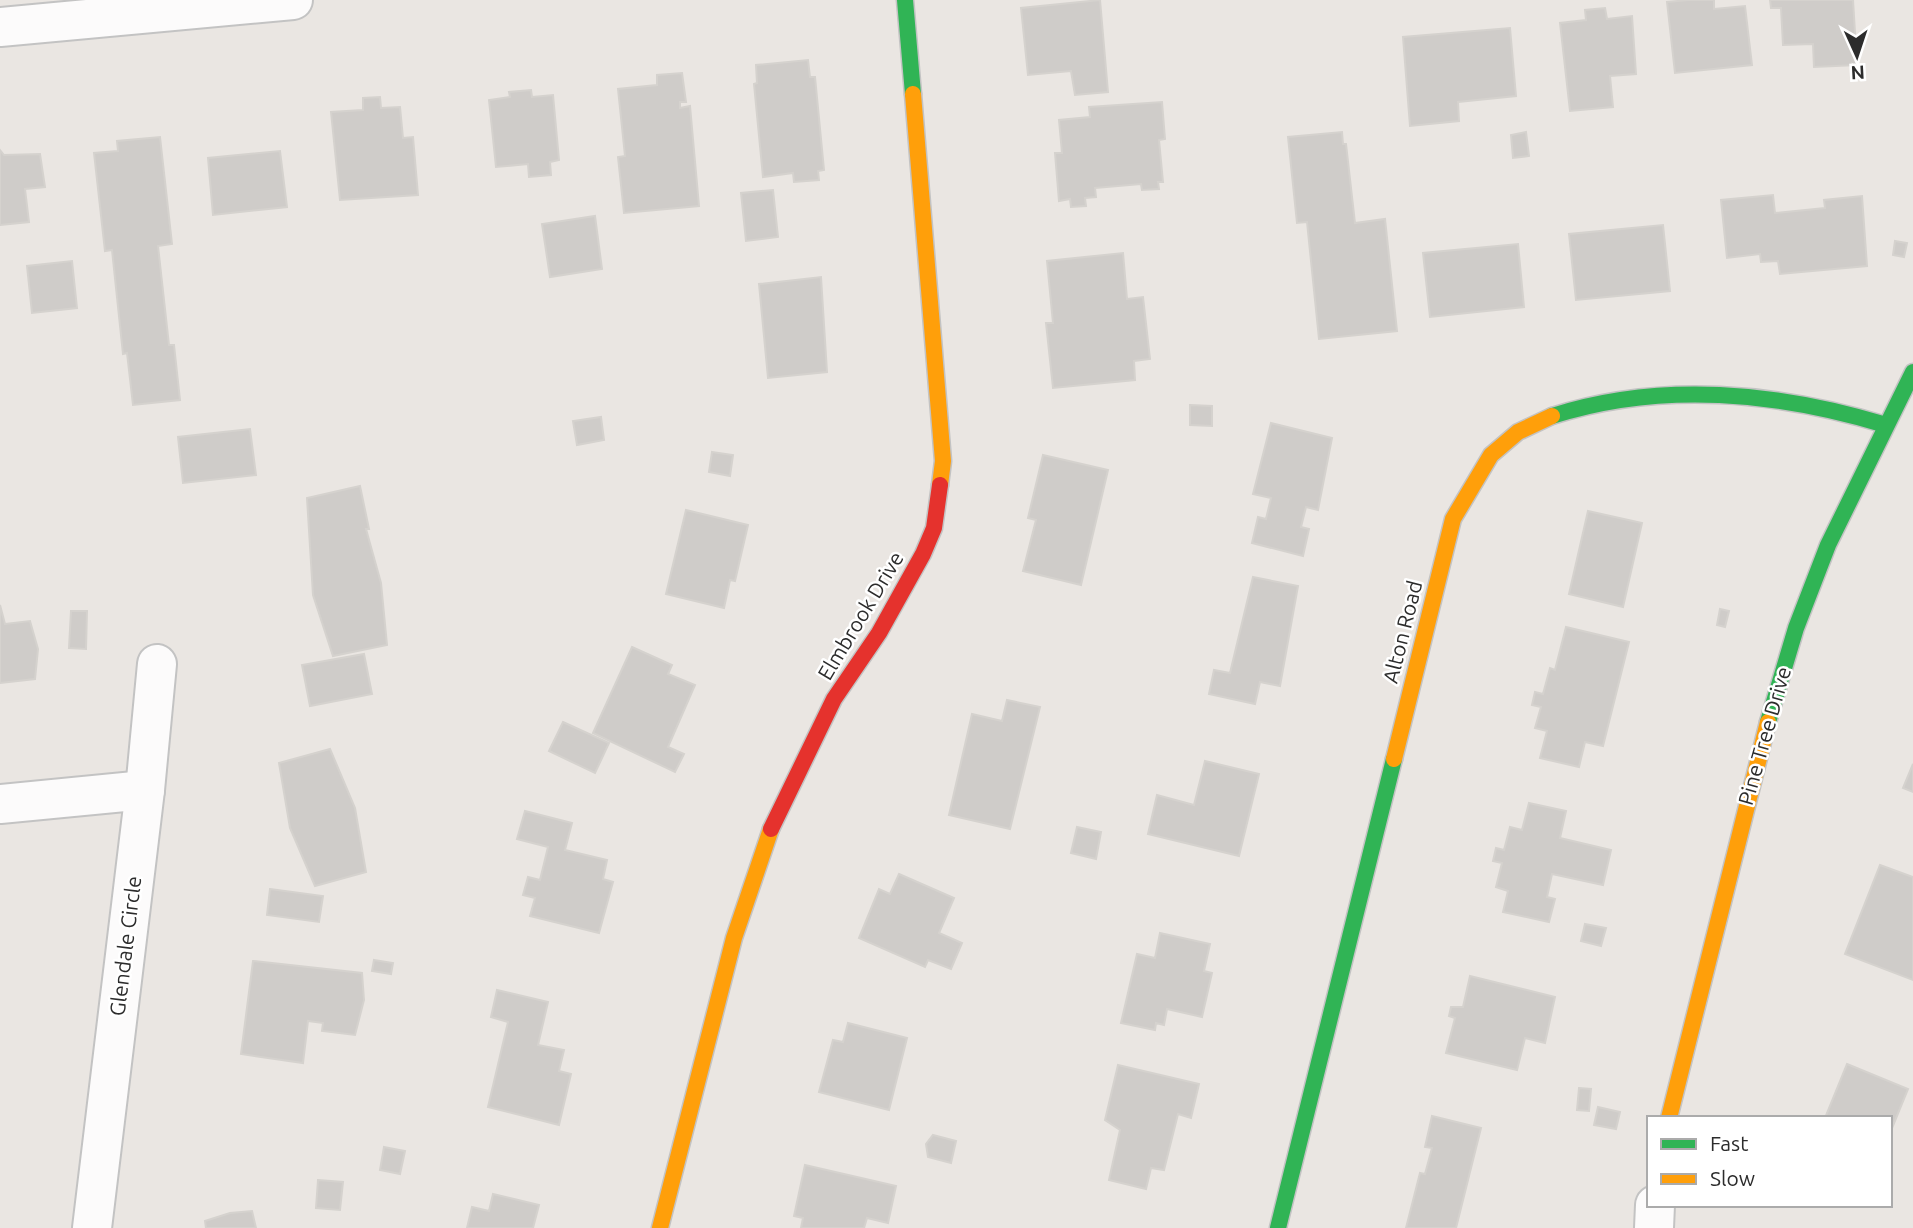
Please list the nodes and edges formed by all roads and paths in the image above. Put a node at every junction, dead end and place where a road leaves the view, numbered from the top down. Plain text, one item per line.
1 (293, 0) edge
2 (905, 0) edge
3 (0, 27) edge
4 (1913, 372) edge
5 (1886, 425) junction
6 (157, 664) dead end
7 (145, 790) junction
8 (0, 804) edge
9 (1669, 1116) edge
10 (1655, 1207) edge
11 (92, 1228) edge
12 (660, 1228) edge
13 (1278, 1228) edge
14 (1654, 1228) edge

1 - 3 street
2 - 12 street, Elmbrook Drive
4 - 5 street, Pine Tree Drive
5 - 9 street, Pine Tree Drive
5 - 13 street, Alton Road
6 - 7 street, Glendale Circle
7 - 8 street
7 - 11 street, Glendale Circle
10 - 14 street

